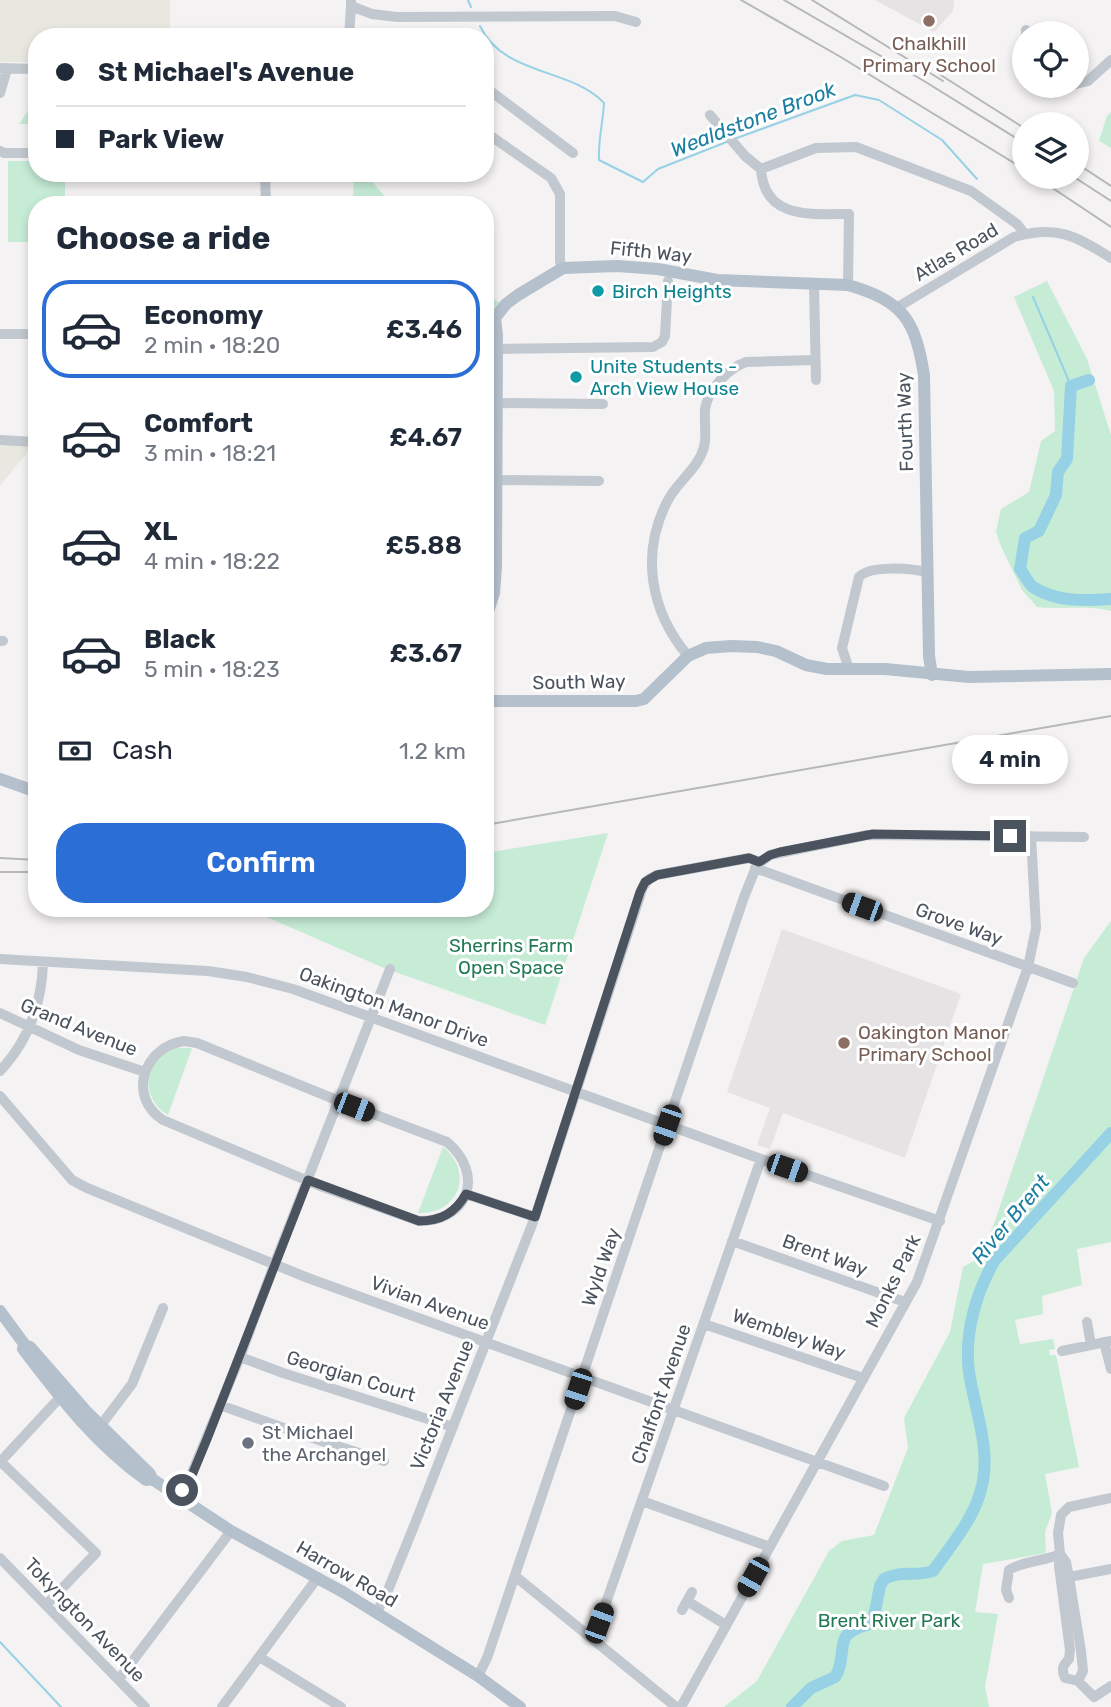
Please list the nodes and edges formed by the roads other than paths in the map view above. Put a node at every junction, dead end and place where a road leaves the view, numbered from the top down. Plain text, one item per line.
1 (351, 3) edge
2 (636, 22) dead end
3 (350, 28) edge
4 (1111, 60) edge
5 (3, 68) edge
6 (28, 69) edge
7 (1089, 80) edge
8 (0, 93) edge
9 (494, 94) edge
10 (710, 115) dead end
11 (494, 138) edge
12 (0, 151) edge
13 (28, 153) edge
14 (573, 153) dead end
15 (761, 169) junction
16 (1025, 234) junction
17 (1111, 258) edge
18 (563, 268) junction
19 (668, 282) dead end
20 (814, 285) junction
21 (848, 285) junction
22 (898, 307) junction
23 (495, 318) joint
24 (0, 334) edge
25 (28, 334) edge
26 (494, 341) edge
27 (496, 348) junction
28 (814, 360) junction
29 (816, 380) dead end
30 (496, 403) junction
31 (603, 404) dead end
32 (3, 440) edge
33 (28, 442) edge
34 (496, 480) junction
35 (599, 481) dead end
36 (928, 573) junction
37 (494, 587) edge
38 (688, 656) junction
39 (849, 669) junction
40 (1111, 674) edge
41 (929, 675) junction
42 (494, 702) edge
43 (0, 779) edge
44 (28, 789) edge
45 (1031, 836) junction
46 (1084, 837) dead end
47 (757, 865) junction
48 (0, 959) edge
49 (43, 962) junction
50 (1028, 967) junction
51 (390, 969) dead end
52 (1073, 983) dead end
53 (0, 1013) edge
54 (372, 1018) junction
55 (29, 1028) junction
56 (0, 1072) edge
57 (145, 1072) junction
58 (576, 1091) junction
59 (0, 1096) edge
60 (339, 1101) junction
61 (667, 1125) junction
62 (761, 1159) junction
63 (308, 1180) junction
64 (466, 1194) junction
65 (535, 1217) junction
66 (940, 1221) junction
67 (732, 1241) junction
68 (274, 1265) junction
69 (905, 1302) junction
70 (163, 1307) dead end
71 (0, 1311) edge
72 (1087, 1322) dead end
73 (704, 1324) junction
74 (486, 1342) junction
75 (1107, 1342) edge
76 (1091, 1345) junction
77 (1062, 1351) dead end
78 (240, 1357) junction
79 (1111, 1369) edge
80 (582, 1376) junction
81 (863, 1378) junction
82 (63, 1394) junction
83 (220, 1405) junction
84 (674, 1409) junction
85 (453, 1427) junction
86 (96, 1430) junction
87 (0, 1461) edge
88 (384, 1461) dead end
89 (817, 1462) junction
90 (884, 1486) dead end
91 (177, 1497) junction
92 (1111, 1497) edge
93 (642, 1501) junction
94 (231, 1531) junction
95 (770, 1547) junction
96 (1060, 1554) junction
97 (0, 1558) edge
98 (1111, 1569) edge
99 (515, 1576) junction
100 (318, 1577) junction
101 (1069, 1577) junction
102 (1009, 1598) dead end
103 (687, 1601) dead end
104 (46, 1605) junction
105 (376, 1613) junction
106 (726, 1625) junction
107 (593, 1640) junction
108 (261, 1658) junction
109 (478, 1676) junction
110 (119, 1679) junction
111 (1078, 1681) junction
112 (1111, 1686) edge
113 (514, 1705) edge
114 (145, 1707) edge
115 (222, 1707) edge
116 (341, 1707) edge
117 (676, 1707) edge
118 (681, 1707) edge

1 - 2 street
1 - 3 street
4 - 7 street
5 - 6 street
5 - 8 street
9 - 14 street
10 - 15 street
11 - 18 street
12 - 13 street
15 - 16 street
15 - 21 street
16 - 17 street, Atlas Road
16 - 22 street, Atlas Road
18 - 20 main road, Fifth Way
18 - 23 main road, Fifth Way
19 - 27 street
20 - 21 main road, Fifth Way
20 - 28 street
21 - 22 main road
22 - 36 main road, Fourth Way
23 - 27 main road
24 - 25 street
26 - 27 street
27 - 30 main road
28 - 29 street
28 - 38 street
30 - 31 street
30 - 34 main road
32 - 33 street
34 - 35 street
34 - 37 main road
36 - 39 street
36 - 41 main road, Fourth Way
38 - 39 main road
38 - 42 main road, South Way
39 - 41 main road
40 - 41 main road
43 - 44 main road
45 - 46 street
45 - 47 street
45 - 50 street, Monks Park
47 - 50 street, Grove Way
47 - 58 street, Victoria Avenue
47 - 61 street, Wyld Way
48 - 49 street, Oakington Manor Drive
49 - 54 street, Oakington Manor Drive
49 - 55 street
50 - 52 street, Grove Way
50 - 66 street, Monks Park
51 - 54 street
53 - 55 street, Grand Avenue
54 - 58 street, Oakington Manor Drive
54 - 60 street
55 - 56 street
55 - 57 street, Grand Avenue
57 - 60 street
57 - 63 street
58 - 61 street, Oakington Manor Drive
58 - 65 street, Victoria Avenue
59 - 68 street, Vivian Avenue
60 - 63 street
60 - 64 street
61 - 62 street, Oakington Manor Drive
61 - 80 street, Wyld Way
62 - 66 street, Oakington Manor Drive
62 - 67 street, Chalfont Avenue
63 - 64 street
63 - 68 street
64 - 65 street
65 - 74 street, Victoria Avenue
66 - 69 street, Monks Park
67 - 69 street, Brent Way
67 - 73 street, Chalfont Avenue
68 - 74 street, Vivian Avenue
68 - 78 street
69 - 81 street, Monks Park
70 - 86 street
71 - 82 main road, Harrow Road
72 - 76 street
73 - 81 street, Wembley Way
73 - 84 street, Chalfont Avenue
74 - 80 street, Vivian Avenue
74 - 85 street, Victoria Avenue
75 - 76 street
75 - 79 street
76 - 77 street
78 - 83 street
78 - 85 street, Georgian Court
80 - 84 street, Vivian Avenue
80 - 99 street, Wyld Way
81 - 89 street, Monks Park
82 - 86 main road, Harrow Road
82 - 87 street
83 - 88 street
83 - 91 street
84 - 89 street, Vivian Avenue
84 - 93 street, Chalfont Avenue
85 - 105 street, Victoria Avenue
86 - 91 main road, Harrow Road
87 - 104 street
89 - 90 street, Vivian Avenue
89 - 95 street, Monks Park
91 - 94 main road, Harrow Road
92 - 96 street
93 - 95 street
93 - 107 street, Chalfont Avenue
94 - 100 main road, Harrow Road
94 - 110 street
95 - 106 street, Monks Park
96 - 101 street
96 - 102 street
96 - 111 street
97 - 104 street, Tokyngton Avenue
98 - 101 street
99 - 107 street
99 - 109 street, Wyld Way
100 - 105 main road, Harrow Road
100 - 108 street
101 - 111 street
103 - 106 street
104 - 110 street, Tokyngton Avenue
105 - 109 main road, Harrow Road
106 - 118 street, Monks Park
107 - 117 street
108 - 115 street
108 - 116 street
109 - 113 main road, Harrow Road
110 - 114 street, Tokyngton Avenue
111 - 112 street

